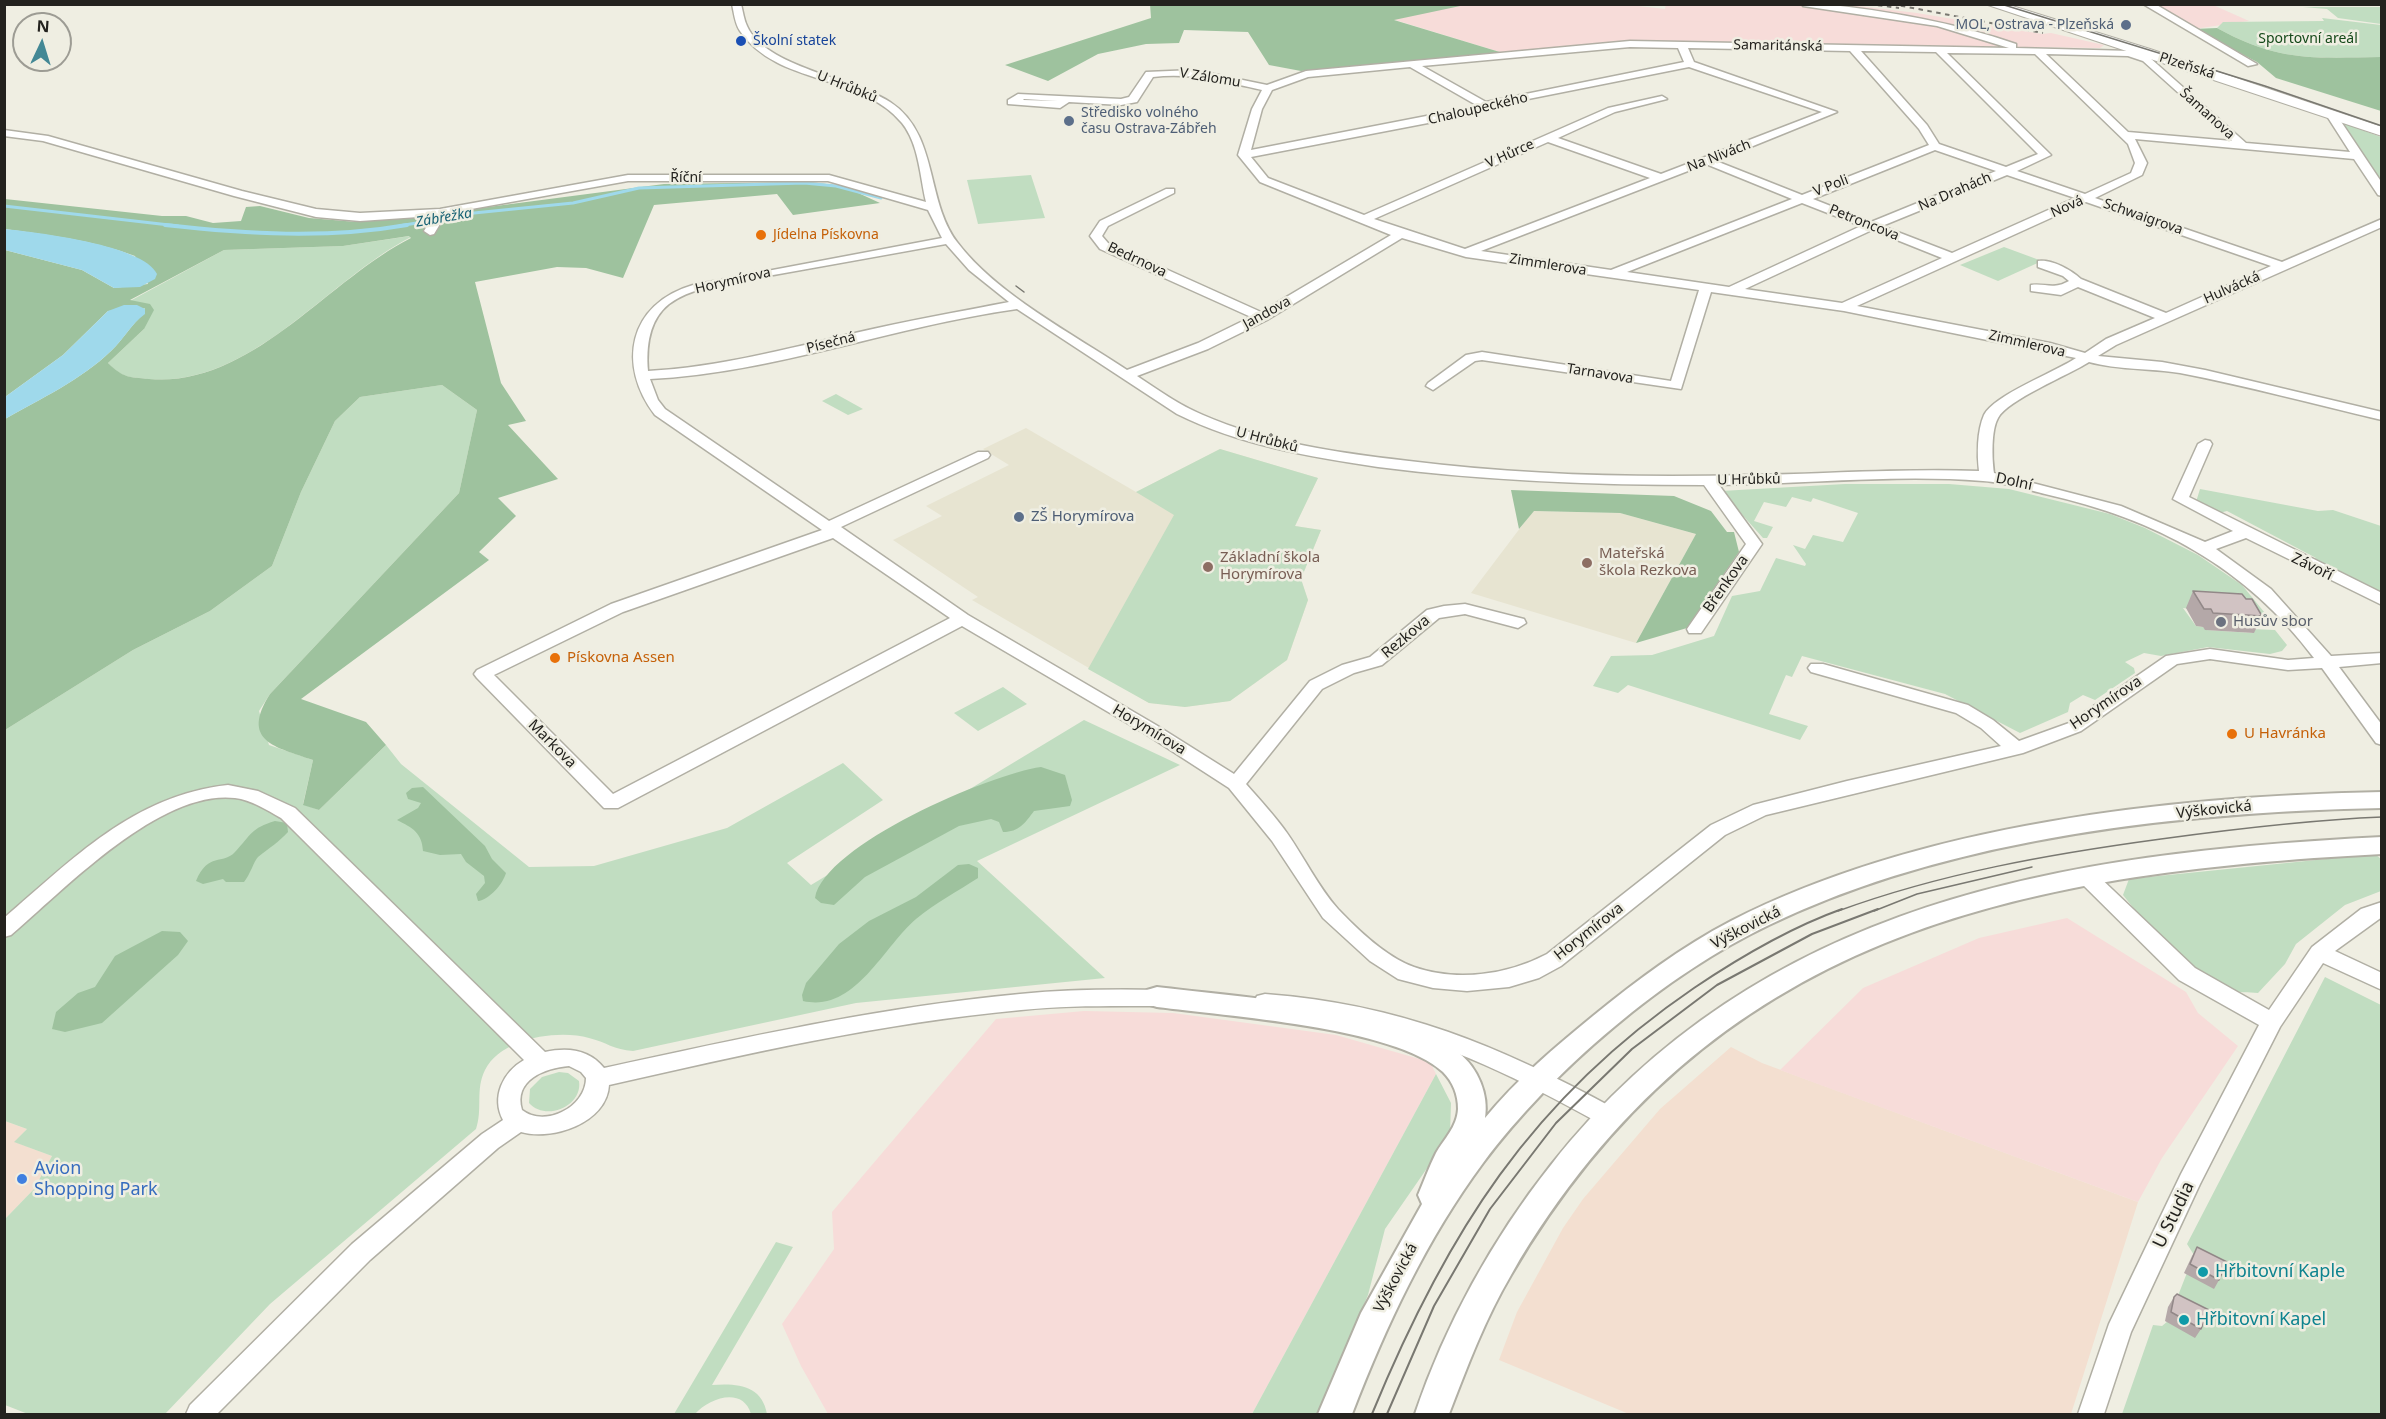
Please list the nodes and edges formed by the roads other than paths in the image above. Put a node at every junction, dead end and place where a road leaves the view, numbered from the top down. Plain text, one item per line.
1 (736, 4) edge
2 (1991, 4) edge
3 (2020, 4) edge
4 (2147, 4) edge
5 (1808, 6) edge
6 (1681, 44) junction
7 (1853, 48) junction
8 (1938, 49) junction
9 (2031, 51) junction
10 (2146, 59) joint
11 (1409, 63) junction
12 (1690, 64) junction
13 (2252, 64) dead end
14 (1268, 88) junction
15 (1022, 96) dead end
16 (1662, 99) dead end
17 (1484, 105) junction
18 (2334, 107) junction
19 (2382, 132) edge
20 (4, 133) edge
21 (2126, 135) junction
22 (1546, 138) junction
23 (2242, 145) junction
24 (1935, 146) junction
25 (1244, 155) junction
26 (2356, 156) junction
27 (1707, 162) junction
28 (2005, 171) junction
29 (1661, 178) junction
30 (1170, 191) dead end
31 (2382, 193) edge
32 (1801, 197) junction
33 (2087, 198) junction
34 (933, 208) junction
35 (1363, 220) junction
36 (2382, 222) edge
37 (1871, 226) junction
38 (1400, 234) junction
39 (949, 240) junction
40 (1466, 253) junction
41 (1953, 258) junction
42 (2042, 264) dead end
43 (2282, 266) junction
44 (1610, 275) junction
45 (2077, 282) junction
46 (1706, 288) junction
47 (2035, 288) dead end
48 (1728, 292) junction
49 (1020, 304) junction
50 (1844, 308) junction
51 (1262, 317) junction
52 (2165, 317) junction
53 (2085, 359) junction
54 (640, 375) junction
55 (1126, 375) junction
56 (1433, 386) dead end
57 (2382, 416) edge
58 (2205, 444) dead end
59 (983, 455) dead end
60 (1987, 476) junction
61 (1709, 480) junction
62 (832, 528) junction
63 (2244, 533) junction
64 (2204, 548) junction
65 (2382, 600) edge
66 (962, 619) junction
67 (1518, 623) dead end
68 (1695, 629) dead end
69 (2382, 658) edge
70 (2326, 664) junction
71 (1817, 668) dead end
72 (2382, 739) edge
73 (2016, 749) junction
74 (1236, 784) junction
75 (2382, 800) edge
76 (2382, 845) edge
77 (2086, 876) junction
78 (2382, 909) edge
79 (4, 930) edge
80 (2319, 952) junction
81 (2382, 982) edge
82 (1157, 997) junction
83 (2272, 1022) junction
84 (541, 1062) junction
85 (1539, 1077) junction
86 (598, 1078) junction
87 (1609, 1117) junction
88 (518, 1122) junction
89 (1413, 1246) junction
90 (199, 1414) edge
91 (1335, 1414) edge
92 (1432, 1414) edge
93 (2091, 1414) edge

1 - 34 street, U Hrůbků
2 - 18 main road, Plzeňská
3 - 18 main road, Plzeňská
4 - 13 street
5 - 9 street
6 - 7 street, Samaritánská
6 - 11 street, Samaritánská
6 - 12 street
7 - 8 street, Samaritánská
7 - 24 street
8 - 9 street, Samaritánská
8 - 28 street, Na Drahách
9 - 10 street, Samaritánská
9 - 21 street, Nová
10 - 23 street, Šamanova
11 - 14 street
11 - 17 street
12 - 17 street, Chaloupeckého
12 - 27 street, Na Nivách
14 - 15 street, V Zálomu
14 - 25 street
16 - 22 street, V Hůrce
17 - 25 street, Chaloupeckého
18 - 19 main road, Plzeňská
18 - 26 street
20 - 34 street, Říční
21 - 23 street, Šamanova
21 - 33 street, Nová
22 - 29 street
22 - 35 street, V Hůrce
23 - 26 street, Šamanova
24 - 28 street, Schwaigrova
24 - 32 street, V Poli
25 - 35 street, Zimmlerova
26 - 31 street
27 - 29 street, Na Nivách
27 - 32 street, Petroncova
28 - 33 street, Schwaigrova
28 - 37 street, Na Drahách
29 - 40 street, Na Nivách
30 - 51 street, Bedrnova
32 - 37 street, Petroncova
32 - 44 street, V Poli
33 - 41 street, Nová
33 - 43 street, Schwaigrova
34 - 39 street, U Hrůbků
35 - 38 street, Zimmlerova
36 - 43 street, Hulvácká
37 - 41 street, Petroncova
37 - 48 street, Na Drahách
38 - 40 street, Zimmlerova
38 - 51 street, Jandova
39 - 49 street, U Hrůbků
39 - 54 street, Horymírova
40 - 44 street, Zimmlerova
41 - 50 street, Nová
42 - 45 street
43 - 52 street, Hulvácká
44 - 46 street, Zimmlerova
45 - 47 street
45 - 52 street
46 - 48 street, Zimmlerova
46 - 56 street, Tarnavova
48 - 50 street, Zimmlerova
49 - 54 street, Písečná
49 - 55 street, U Hrůbků
50 - 53 street, Zimmlerova
51 - 55 street, Jandova
52 - 53 street, Hulvácká
53 - 57 street
53 - 60 street, Dolní
54 - 62 street, Horymírova
55 - 61 street, U Hrůbků
58 - 63 street, Závoří
59 - 62 street
60 - 61 street, U Hrůbků
60 - 64 street, Dolní
61 - 68 street, Břenkova
62 - 66 street, Horymírova
62 - 66 street, Markova
63 - 64 street
63 - 65 street, Závoří
64 - 70 street, Dolní
66 - 74 street, Horymírova
67 - 74 street, Rezkova
69 - 70 street, Horymírova
70 - 72 street, Dolní
70 - 73 street, Horymírova
71 - 73 street
73 - 74 street, Horymírova
75 - 85 street, Výškovická
76 - 77 street
77 - 83 street
77 - 87 street
78 - 80 street, U Studia
79 - 84 street
80 - 81 street
80 - 83 street, U Studia
82 - 85 street
82 - 86 street
82 - 89 street
83 - 93 street, U Studia
84 - 86 street
84 - 88 street
85 - 87 street
85 - 89 street, Výškovická
86 - 88 street
87 - 92 street
88 - 90 street
89 - 91 street, Výškovická

